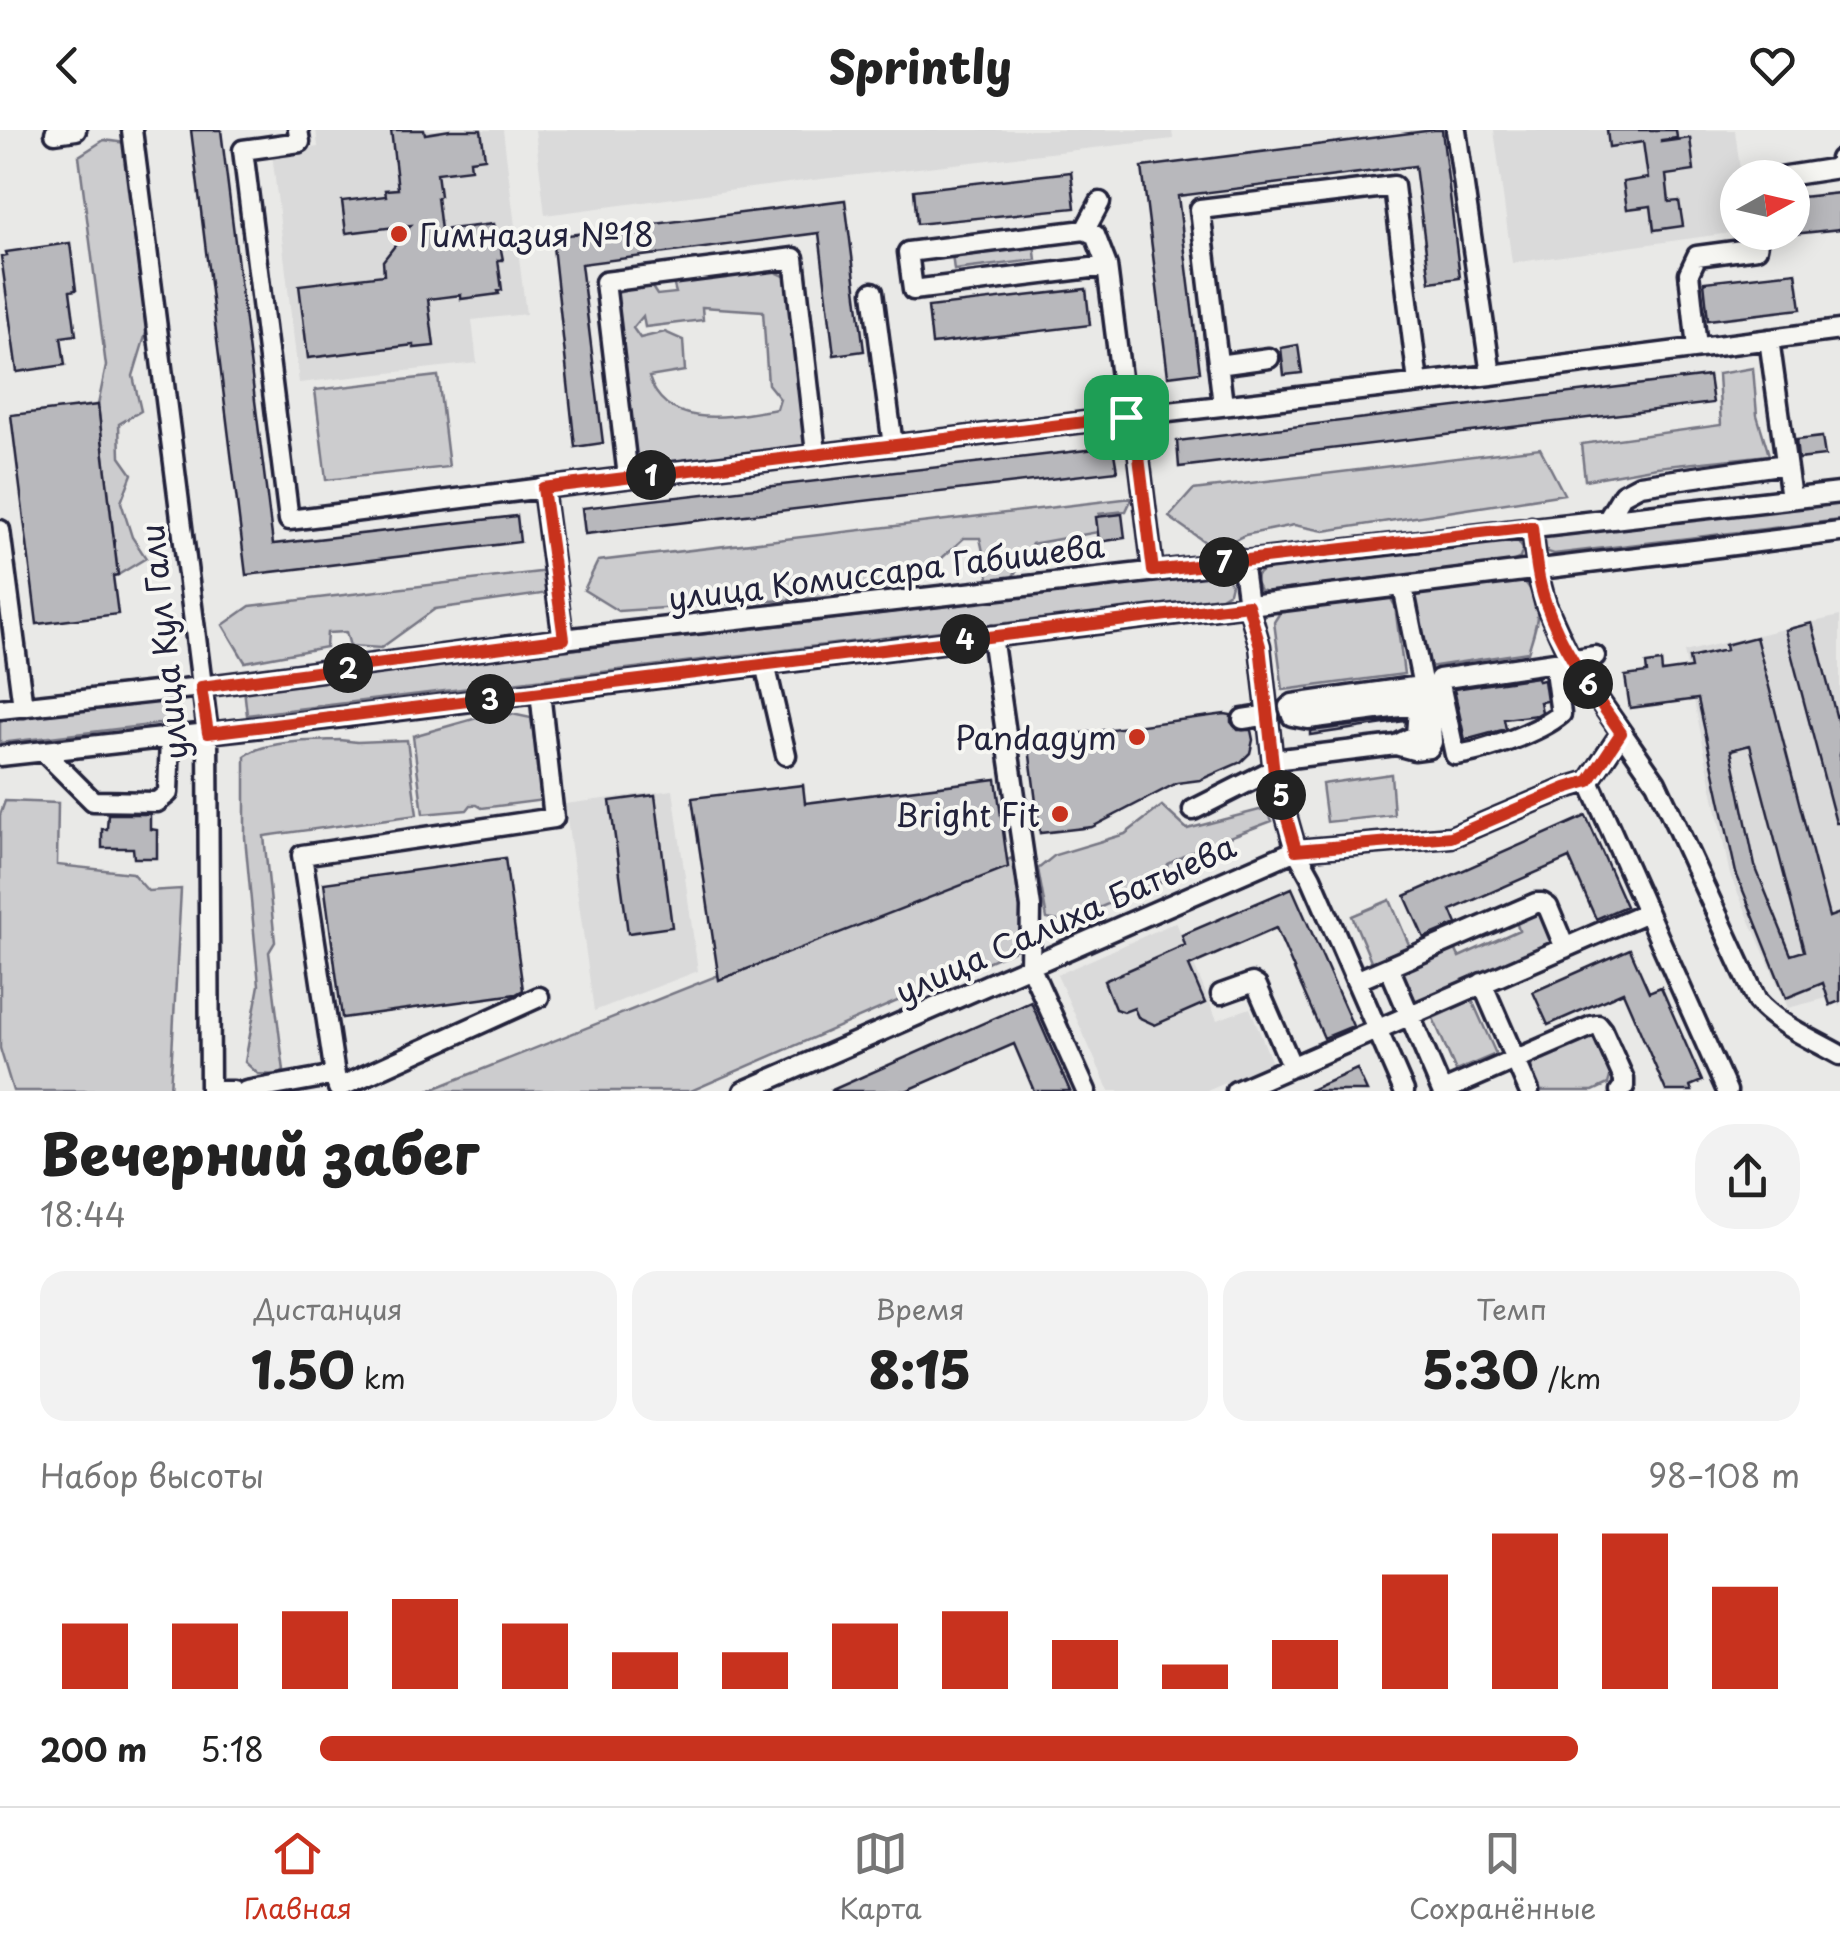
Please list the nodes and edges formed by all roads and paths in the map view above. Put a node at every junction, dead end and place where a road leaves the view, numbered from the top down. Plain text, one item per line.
1 (76, 130) edge
2 (132, 130) edge
3 (298, 130) edge
4 (1456, 130) edge
5 (55, 132) dead end
6 (1840, 159) edge
7 (1810, 172) edge
8 (1100, 202) dead end
9 (1085, 230) junction
10 (1742, 250) edge
11 (1107, 266) junction
12 (873, 292) dead end
13 (1840, 330) edge
14 (1769, 339) junction
15 (1697, 348) junction
16 (1269, 358) dead end
17 (1218, 365) junction
18 (1490, 375) junction
19 (1418, 383) junction
20 (1223, 404) junction
21 (1130, 416) junction
22 (892, 446) junction
23 (816, 454) junction
24 (1786, 464) junction
25 (628, 478) junction
26 (543, 488) junction
27 (1840, 493) edge
28 (1791, 498) junction
29 (1608, 518) junction
30 (1532, 527) junction
31 (0, 530) edge
32 (1840, 532) edge
33 (1242, 560) junction
34 (1537, 570) junction
35 (1153, 571) junction
36 (1404, 586) junction
37 (5, 602) edge
38 (1248, 605) junction
39 (992, 636) junction
40 (564, 639) junction
41 (1594, 656) dead end
42 (1563, 661) junction
43 (765, 664) junction
44 (1422, 686) junction
45 (201, 687) junction
46 (540, 692) junction
47 (23, 708) junction
48 (0, 710) edge
49 (1269, 716) junction
50 (1242, 719) dead end
51 (208, 733) junction
52 (1621, 733) junction
53 (170, 738) junction
54 (1396, 745) junction
55 (44, 752) junction
56 (786, 755) dead end
57 (0, 756) edge
58 (1273, 764) junction
59 (1589, 781) junction
60 (1193, 810) dead end
61 (1296, 850) junction
62 (1647, 912) junction
63 (1565, 948) junction
64 (1030, 966) junction
65 (1388, 967) junction
66 (1356, 981) junction
67 (1482, 983) junction
68 (1221, 994) dead end
69 (540, 997) dead end
70 (1409, 1015) junction
71 (1378, 1031) junction
72 (1840, 1055) edge
73 (1516, 1060) junction
74 (1292, 1067) junction
75 (335, 1076) junction
76 (210, 1091) edge
77 (232, 1091) edge
78 (246, 1091) edge
79 (744, 1091) edge
80 (1086, 1091) edge
81 (1236, 1091) edge
82 (1404, 1091) edge
83 (1443, 1091) edge
84 (1529, 1091) edge
85 (1620, 1091) edge
86 (1727, 1091) edge

1 - 5 street
2 - 45 street, улица Кул Гали
3 - 26 street
4 - 18 street
6 - 7 street
8 - 9 street
9 - 11 street
9 - 11 street
10 - 15 street
11 - 21 street
12 - 22 street
13 - 14 street
14 - 15 street
14 - 24 street
15 - 18 street
16 - 17 street
17 - 19 street
17 - 20 street
18 - 19 street
19 - 20 street
20 - 21 street
21 - 22 street
21 - 35 street
22 - 23 street
23 - 25 street
23 - 25 street
24 - 28 street
24 - 29 street
25 - 26 street
26 - 40 street
27 - 28 street, улица Комиссара Габишева
28 - 29 street, улица Комиссара Габишева
29 - 30 street, улица Комиссара Габишева
30 - 33 street, улица Комиссара Габишева
30 - 34 street
31 - 37 street
32 - 34 street
33 - 35 street, улица Комиссара Габишева
33 - 38 street
34 - 36 street
34 - 42 street
35 - 40 street, улица Комиссара Габишева
36 - 38 street
36 - 44 street
37 - 47 street
38 - 39 street
38 - 49 street
39 - 43 street
39 - 64 street
40 - 45 street, улица Комиссара Габишева
41 - 42 street
42 - 42 street
42 - 52 street
43 - 46 street
43 - 56 street
44 - 54 street
44 - 54 street
45 - 47 street, улица Комиссара Габишева
45 - 51 street, улица Кул Гали
46 - 51 street
46 - 75 street
47 - 48 street, улица Комиссара Габишева
49 - 50 street
49 - 58 street
51 - 53 street
51 - 76 street, улица Кул Гали
52 - 59 street
52 - 72 street
53 - 55 street
53 - 55 street
54 - 58 street
55 - 57 street
58 - 60 street
58 - 61 street
59 - 61 street, улица Салиха Батыева
59 - 62 street
61 - 64 street, улица Салиха Батыева
61 - 66 street
62 - 63 street
62 - 86 street
63 - 65 street
63 - 67 street
64 - 79 street, улица Салиха Батыева
64 - 80 street
65 - 66 street
65 - 70 street
66 - 71 street
67 - 70 street
67 - 73 street
68 - 74 street
69 - 75 street
70 - 71 street
70 - 83 street
71 - 74 street
71 - 82 street
73 - 83 street
73 - 84 street
73 - 85 street
74 - 81 street
75 - 78 street
76 - 77 street

